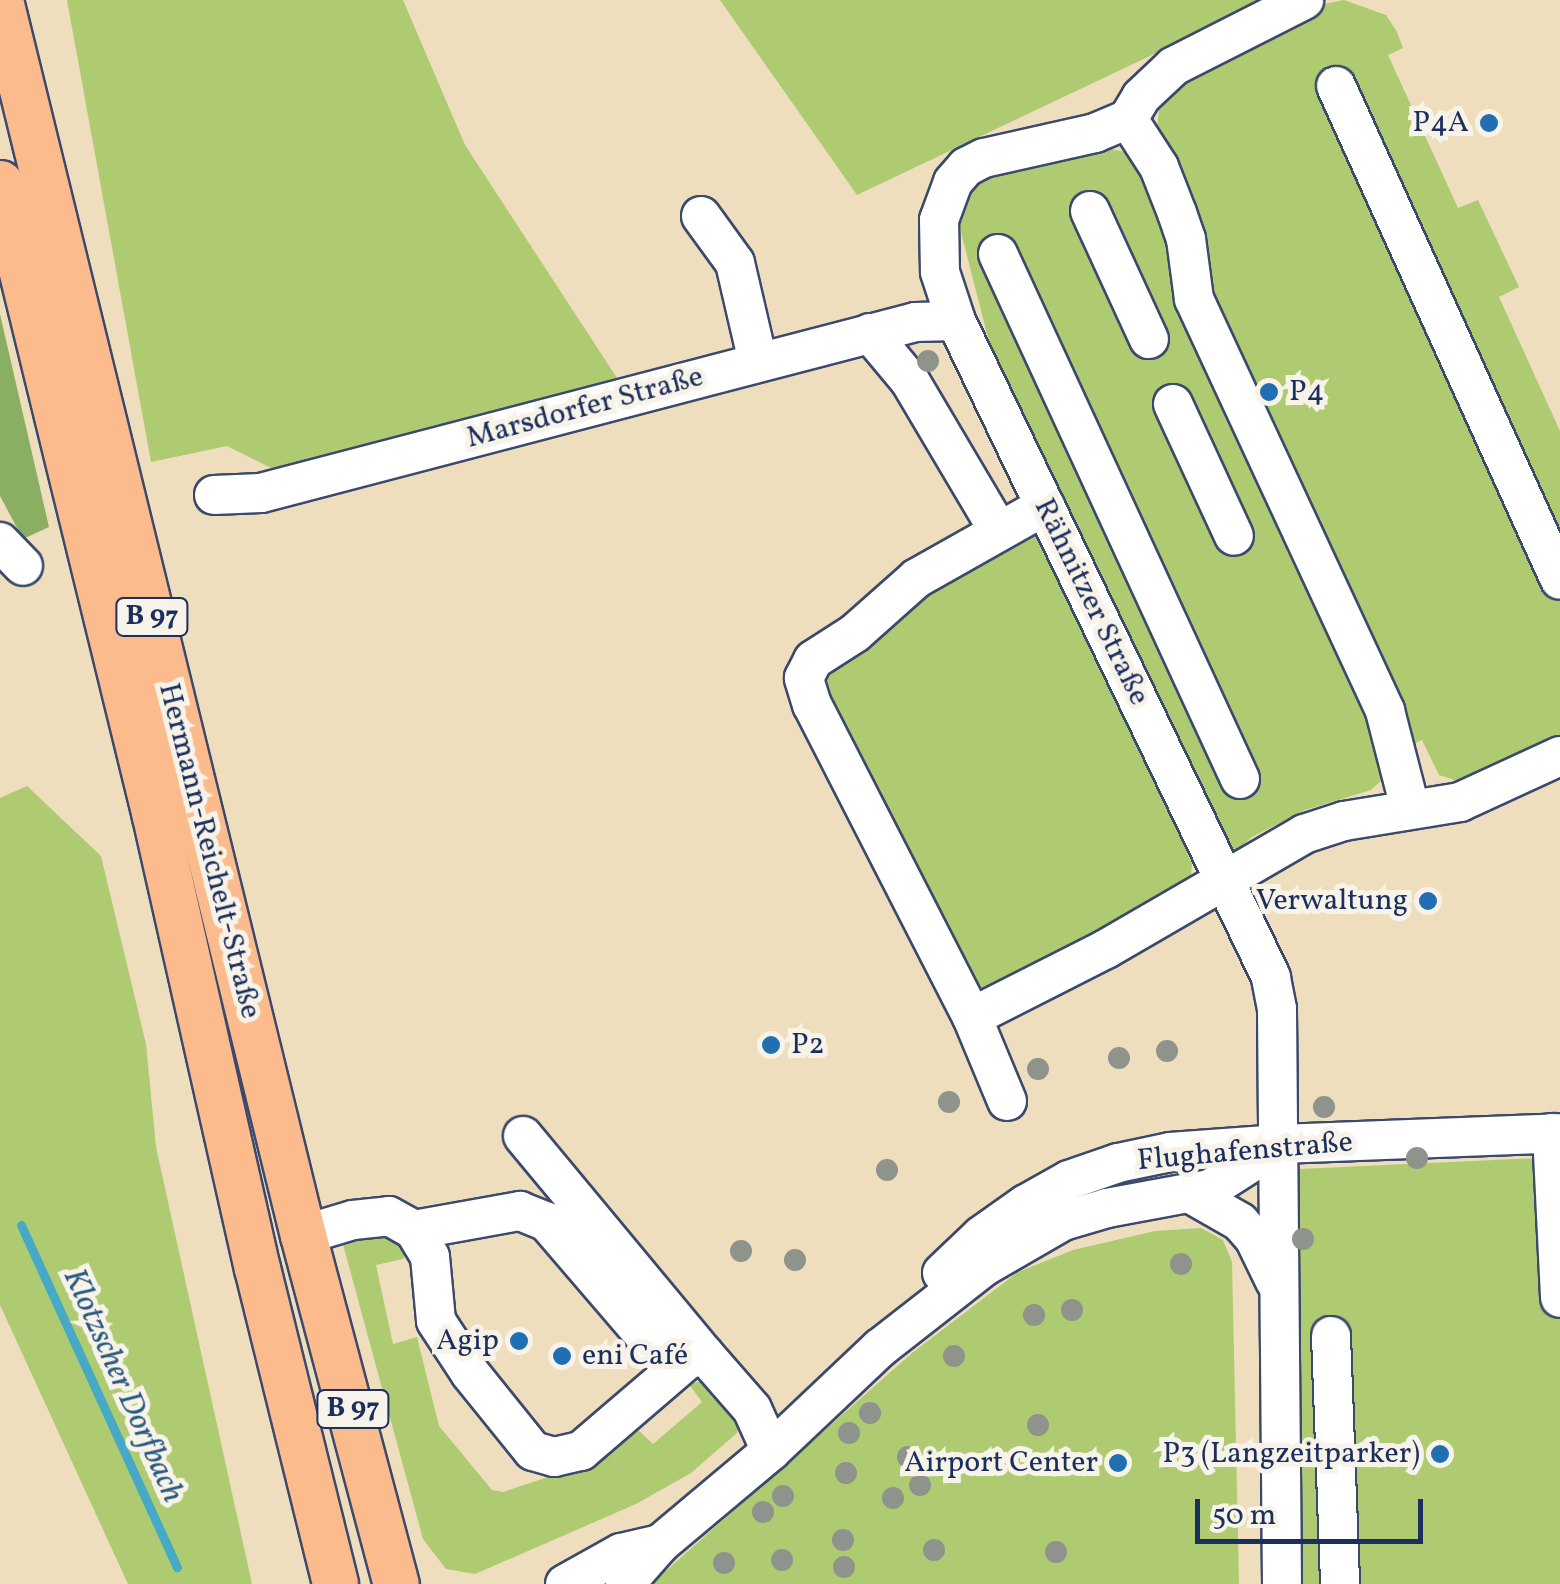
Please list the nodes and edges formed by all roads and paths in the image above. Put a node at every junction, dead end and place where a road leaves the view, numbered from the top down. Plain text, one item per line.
1 (0, 0) edge
2 (1304, 0) edge
3 (1336, 86) dead end
4 (1128, 119) junction
5 (0, 183) edge
6 (1090, 211) dead end
7 (701, 216) dead end
8 (998, 254) dead end
9 (956, 321) junction
10 (870, 333) junction
11 (1149, 339) dead end
12 (758, 362) junction
13 (1173, 404) dead end
14 (214, 495) dead end
15 (1044, 506) junction
16 (998, 530) junction
17 (1234, 536) dead end
18 (1560, 580) edge
19 (1560, 756) edge
20 (1240, 779) dead end
21 (1422, 807) junction
22 (1226, 883) junction
23 (972, 1017) junction
24 (1007, 1101) dead end
25 (1556, 1133) edge
26 (522, 1136) dead end
27 (1280, 1144) junction
28 (1191, 1194) junction
29 (414, 1230) junction
30 (303, 1235) junction
31 (1278, 1288) junction
32 (1560, 1298) edge
33 (1331, 1336) dead end
34 (880, 1348) junction
35 (689, 1362) junction
36 (771, 1452) junction
37 (660, 1544) junction
38 (335, 1584) edge
39 (396, 1584) edge
40 (565, 1584) edge
41 (625, 1584) edge
42 (1282, 1584) edge
43 (1340, 1584) edge

1 - 30 main road, Hermann-Reichelt-Straße / B 97
2 - 4 street
3 - 18 street
4 - 9 street, Rähnitzer Straße
4 - 21 street
5 - 38 main road, Hermann-Reichelt-Straße / B 97
6 - 11 street
7 - 12 street
8 - 20 street
9 - 10 street, Marsdorfer Straße
9 - 15 street, Rähnitzer Straße
10 - 12 street, Marsdorfer Straße
10 - 16 street
12 - 14 street, Marsdorfer Straße
13 - 17 street
15 - 16 street
15 - 22 street, Rähnitzer Straße
16 - 23 street
19 - 21 street
21 - 22 street
22 - 23 street
22 - 27 street, Rähnitzer Straße
23 - 24 street
25 - 27 street, Flughafenstraße
25 - 32 street
26 - 35 street
27 - 28 street
27 - 31 street, Rähnitzer Straße
27 - 34 street, Flughafenstraße
28 - 31 street, Flughafenstraße
28 - 34 street, Flughafenstraße
29 - 30 street
29 - 35 street
29 - 35 street
30 - 39 main road, Hermann-Reichelt-Straße / B 97
31 - 42 street, Flughafenstraße
33 - 43 street
34 - 36 street, Flughafenstraße
35 - 36 street
36 - 37 street, Flughafenstraße
37 - 40 street, Flughafenstraße
37 - 41 street, Flughafenstraße

